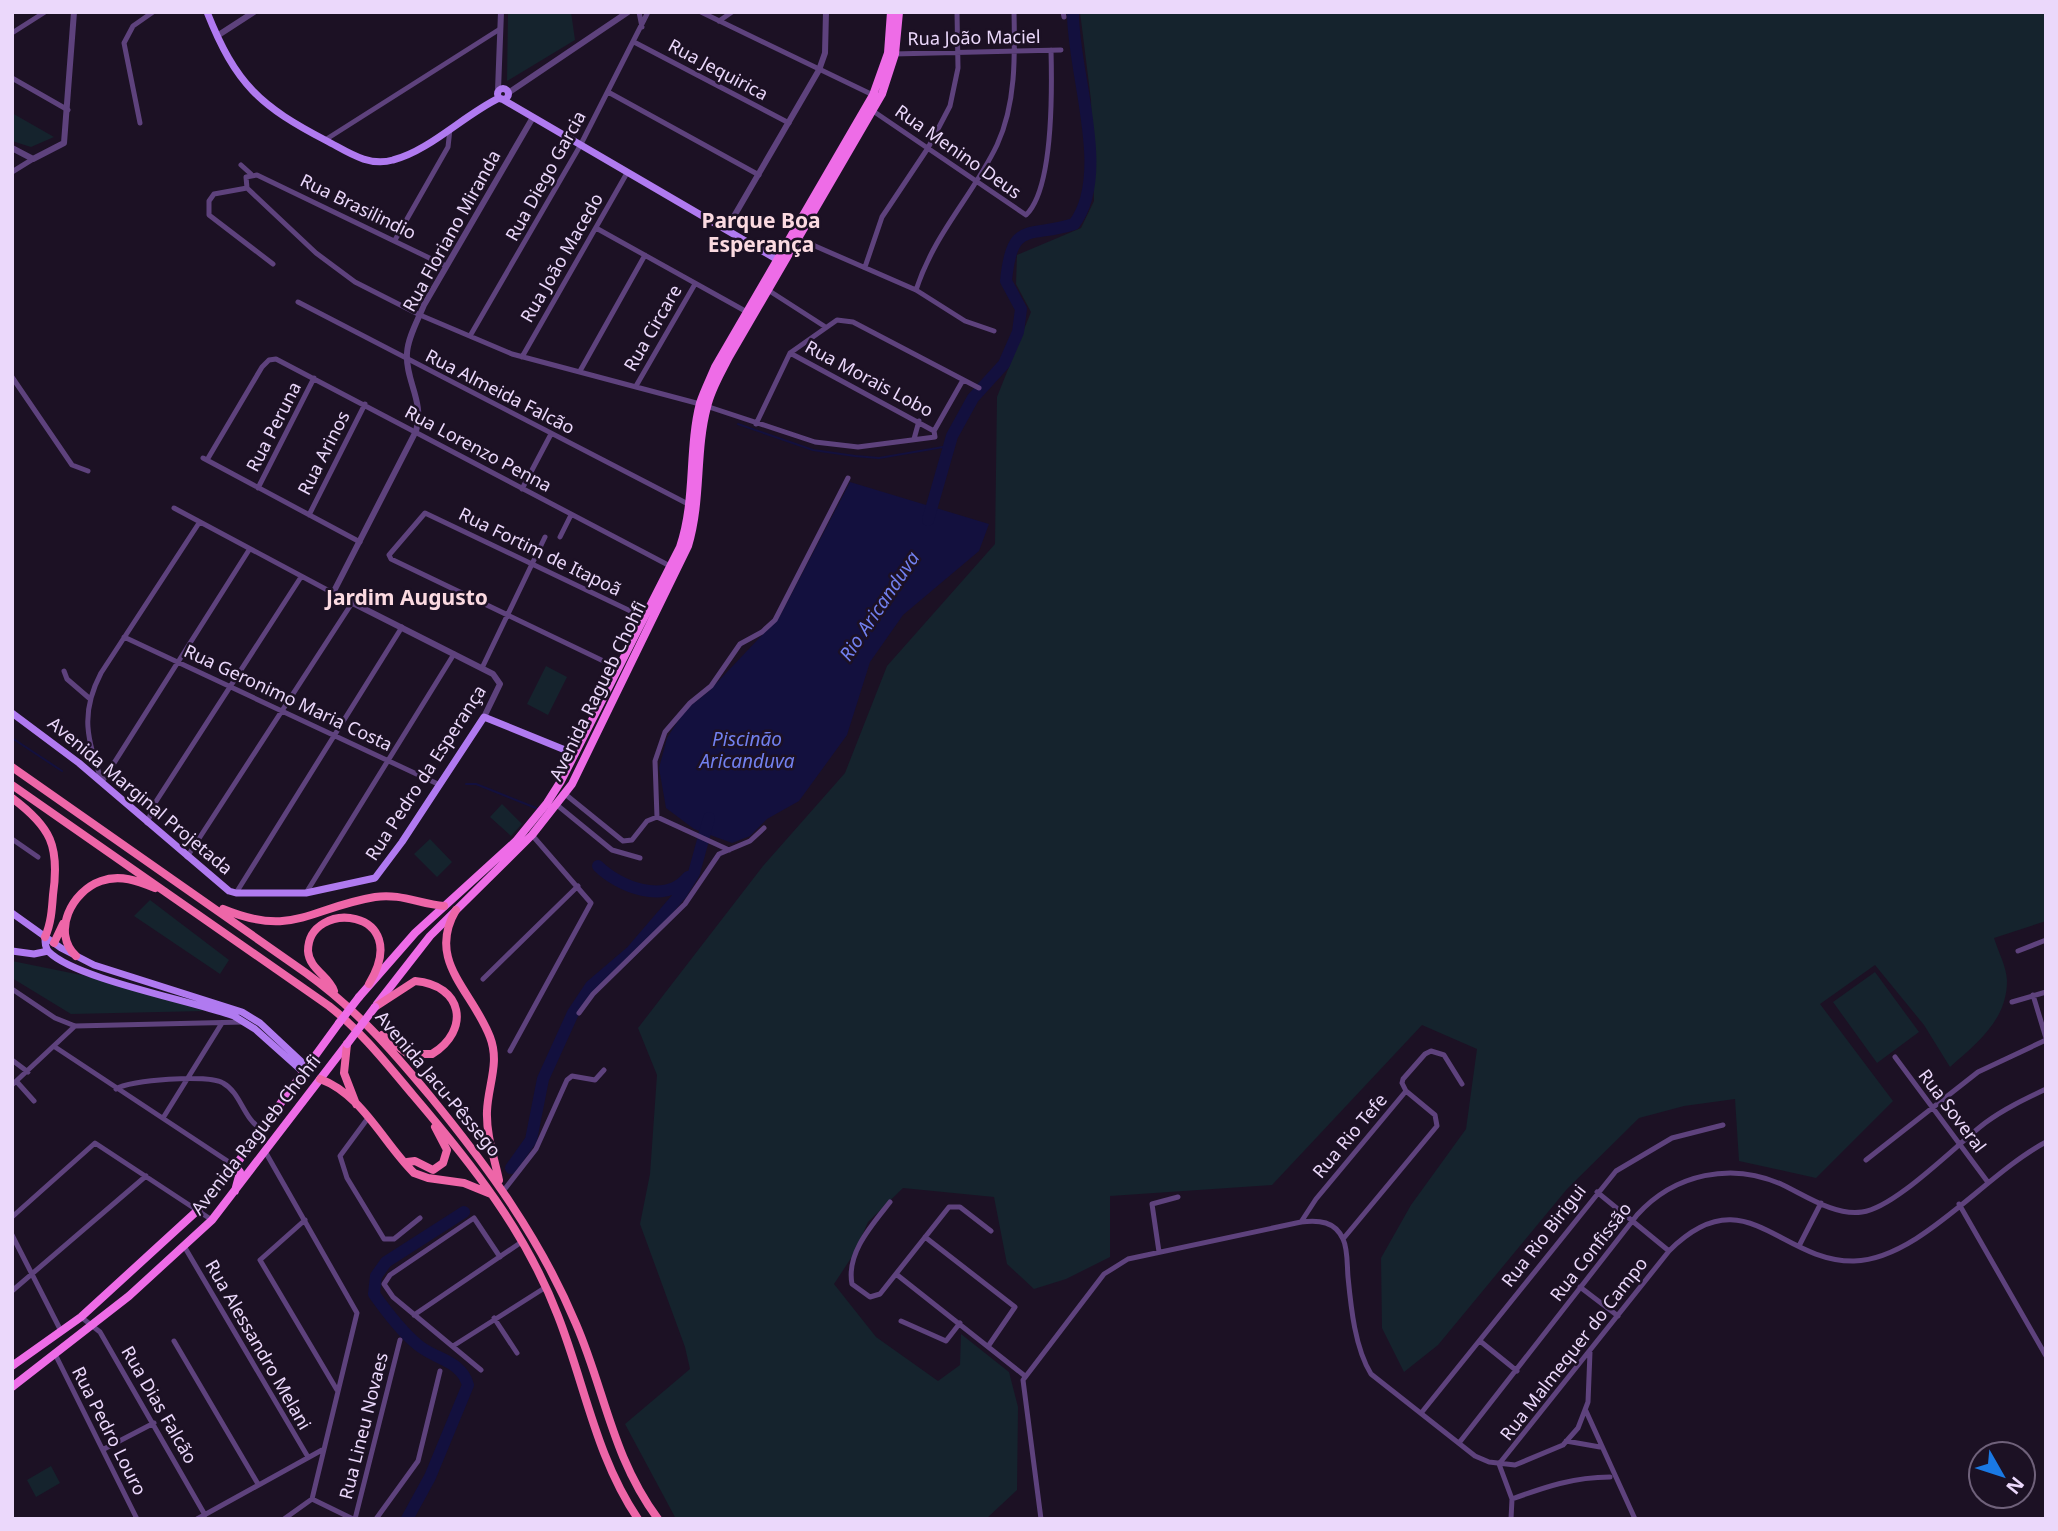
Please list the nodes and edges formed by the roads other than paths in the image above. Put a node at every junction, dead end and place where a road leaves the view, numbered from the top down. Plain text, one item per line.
1 (45, 12) edge
2 (74, 12) edge
3 (153, 12) edge
4 (207, 12) edge
5 (254, 12) edge
6 (501, 12) edge
7 (628, 12) edge
8 (639, 12) edge
9 (649, 12) edge
10 (701, 12) edge
11 (732, 12) edge
12 (826, 12) edge
13 (891, 12) edge
14 (898, 12) edge
15 (957, 12) edge
16 (1014, 12) edge
17 (719, 21) junction
18 (642, 27) junction
19 (500, 29) junction
20 (12, 33) edge
21 (217, 36) junction
22 (634, 41) junction
23 (1051, 50) junction
24 (1061, 50) dead end
25 (1015, 53) junction
26 (892, 54) junction
27 (958, 54) junction
28 (819, 71) junction
29 (12, 78) edge
30 (608, 92) junction
31 (503, 93) junction
32 (873, 95) junction
33 (68, 110) junction
34 (873, 111) junction
35 (532, 118) junction
36 (140, 123) dead end
37 (789, 123) junction
38 (450, 129) junction
39 (325, 140) junction
40 (580, 146) junction
41 (12, 148) edge
42 (928, 148) junction
43 (33, 159) junction
44 (241, 165) dead end
45 (12, 172) edge
46 (627, 173) junction
47 (254, 174) junction
48 (759, 174) junction
49 (975, 180) junction
50 (247, 188) junction
51 (596, 228) junction
52 (726, 230) junction
53 (799, 239) junction
54 (395, 240) junction
55 (645, 256) junction
56 (781, 261) junction
57 (273, 264) dead end
58 (446, 266) junction
59 (864, 267) junction
60 (695, 284) junction
61 (768, 290) junction
62 (916, 290) junction
63 (298, 302) dead end
64 (747, 312) junction
65 (420, 315) junction
66 (824, 326) junction
67 (994, 331) dead end
68 (470, 336) junction
69 (790, 353) junction
70 (522, 357) junction
71 (407, 360) junction
72 (580, 371) junction
73 (12, 377) edge
74 (314, 379) junction
75 (963, 380) junction
76 (636, 386) junction
77 (979, 388) dead end
78 (365, 404) junction
79 (703, 405) junction
80 (919, 421) junction
81 (756, 424) junction
82 (416, 431) junction
83 (934, 431) junction
84 (551, 434) junction
85 (915, 439) junction
86 (88, 471) dead end
87 (848, 478) dead end
88 (258, 488) junction
89 (522, 489) junction
90 (690, 505) junction
91 (174, 508) dead end
92 (309, 515) junction
93 (572, 515) junction
94 (199, 523) junction
95 (545, 537) dead end
96 (560, 537) dead end
97 (360, 542) junction
98 (249, 550) junction
99 (531, 564) junction
100 (670, 566) junction
101 (301, 577) junction
102 (334, 593) junction
103 (352, 603) junction
104 (507, 614) junction
105 (643, 617) junction
106 (402, 627) junction
107 (124, 637) junction
108 (454, 654) junction
109 (179, 662) junction
110 (482, 668) junction
111 (618, 668) junction
112 (64, 671) dead end
113 (231, 685) junction
114 (89, 698) junction
115 (283, 710) junction
116 (12, 713) edge
117 (484, 717) junction
118 (334, 735) junction
119 (92, 753) junction
120 (575, 754) junction
121 (386, 759) junction
122 (79, 762) junction
123 (12, 767) edge
124 (102, 782) junction
125 (12, 785) edge
126 (440, 785) junction
127 (565, 794) junction
128 (12, 798) edge
129 (557, 805) junction
130 (657, 817) junction
131 (147, 823) junction
132 (764, 828) dead end
133 (532, 835) junction
134 (12, 839) edge
135 (729, 850) junction
136 (38, 857) dead end
137 (187, 857) junction
138 (640, 858) dead end
139 (375, 878) joint
140 (579, 887) junction
141 (236, 893) junction
142 (306, 893) junction
143 (174, 897) junction
144 (211, 903) junction
145 (444, 906) junction
146 (456, 910) junction
147 (12, 913) edge
148 (67, 916) junction
149 (45, 937) junction
150 (2046, 940) edge
151 (54, 943) junction
152 (12, 951) edge
153 (48, 951) junction
154 (2018, 951) dead end
155 (76, 956) junction
156 (483, 979) dead end
157 (369, 984) junction
158 (12, 989) edge
159 (2046, 992) edge
160 (335, 994) junction
161 (2033, 995) junction
162 (2012, 1002) dead end
163 (375, 1007) junction
164 (579, 1013) dead end
165 (245, 1022) junction
166 (222, 1023) junction
167 (75, 1026) junction
168 (378, 1034) junction
169 (2046, 1039) edge
170 (346, 1044) junction
171 (55, 1047) junction
172 (510, 1051) dead end
173 (1895, 1057) dead end
174 (12, 1060) edge
175 (304, 1069) junction
176 (604, 1070) dead end
177 (28, 1072) junction
178 (320, 1079) junction
179 (187, 1080) junction
180 (15, 1083) edge
181 (1462, 1084) dead end
182 (116, 1089) junction
183 (2046, 1089) edge
184 (1406, 1091) junction
185 (34, 1101) dead end
186 (356, 1104) junction
187 (1931, 1106) junction
188 (163, 1118) junction
189 (368, 1118) junction
190 (434, 1120) junction
191 (1723, 1125) dead end
192 (261, 1129) junction
193 (2046, 1142) edge
194 (1959, 1143) junction
195 (266, 1153) junction
196 (1866, 1160) dead end
197 (407, 1162) junction
198 (234, 1166) junction
199 (146, 1176) junction
200 (1987, 1181) junction
201 (502, 1187) junction
202 (1597, 1192) junction
203 (234, 1194) junction
204 (493, 1195) junction
205 (1178, 1197) dead end
206 (890, 1202) dead end
207 (1821, 1203) junction
208 (1959, 1204) junction
209 (198, 1210) junction
210 (12, 1217) edge
211 (420, 1218) dead end
212 (212, 1220) junction
213 (305, 1220) junction
214 (1301, 1222) junction
215 (1632, 1222) junction
216 (991, 1231) dead end
217 (12, 1235) edge
218 (925, 1237) junction
219 (1343, 1239) junction
220 (523, 1241) junction
221 (184, 1246) junction
222 (1799, 1246) junction
223 (1669, 1251) junction
224 (1159, 1252) junction
225 (500, 1257) junction
226 (896, 1274) junction
227 (34, 1275) junction
228 (546, 1287) junction
229 (1580, 1287) junction
230 (12, 1291) edge
231 (414, 1315) junction
232 (1618, 1316) junction
233 (80, 1317) junction
234 (494, 1318) junction
235 (901, 1321) dead end
236 (960, 1323) junction
237 (95, 1325) junction
238 (61, 1331) junction
239 (400, 1340) dead end
240 (174, 1341) dead end
241 (1480, 1341) junction
242 (989, 1345) junction
243 (453, 1346) junction
244 (1590, 1352) junction
245 (517, 1353) dead end
246 (56, 1356) junction
247 (2046, 1356) edge
248 (12, 1366) edge
249 (481, 1370) dead end
250 (440, 1371) dead end
251 (1517, 1371) junction
252 (1025, 1376) junction
253 (12, 1387) edge
254 (337, 1390) junction
255 (1586, 1411) junction
256 (1422, 1412) junction
257 (154, 1423) junction
258 (1566, 1441) junction
259 (1459, 1443) junction
260 (1600, 1447) junction
261 (104, 1449) junction
262 (322, 1450) junction
263 (1510, 1453) junction
264 (308, 1457) junction
265 (1499, 1464) junction
266 (1515, 1465) junction
267 (1610, 1477) dead end
268 (258, 1484) junction
269 (312, 1499) junction
270 (1512, 1499) junction
271 (214, 1510) junction
272 (205, 1515) junction
273 (1513, 1517) edge
274 (137, 1519) edge
275 (197, 1519) edge
276 (219, 1519) edge
277 (284, 1519) edge
278 (354, 1519) edge
279 (376, 1519) edge
280 (638, 1519) edge
281 (658, 1519) edge
282 (1041, 1519) edge
283 (1635, 1519) edge

1 - 20 street
2 - 33 street
3 - 36 street
4 - 21 main road
5 - 21 street
6 - 19 street
7 - 31 street
8 - 18 street
9 - 18 street, Rua Diego Garcia
10 - 17 street
11 - 17 street
12 - 28 street
13 - 26 main road, Avenida Ragueb Chohfi
14 - 26 main road, Avenida Ragueb Chohfi
15 - 27 street
16 - 25 street
17 - 28 street
18 - 22 street, Rua Diego Garcia
19 - 31 street
19 - 39 street
21 - 39 main road
22 - 30 street, Rua Diego Garcia
22 - 37 street, Rua Jequirica
23 - 24 street, Rua João Maciel
23 - 25 street, Rua João Maciel
23 - 49 street, Rua Menino Deus
25 - 27 street, Rua João Maciel
25 - 49 street
26 - 27 street, Rua João Maciel
26 - 32 main road, Avenida Ragueb Chohfi
26 - 34 main road, Avenida Ragueb Chohfi
27 - 42 street
28 - 32 street
28 - 37 street
29 - 33 street
30 - 40 street, Rua Diego Garcia
30 - 48 street
31 - 35 main road
31 - 38 main road
32 - 56 main road, Avenida Ragueb Chohfi
33 - 43 street
34 - 42 street, Rua Menino Deus
34 - 53 main road, Avenida Ragueb Chohfi
35 - 40 main road
35 - 58 street, Rua Floriano Miranda
37 - 48 street
38 - 39 main road
38 - 54 street
40 - 46 main road
40 - 68 street, Rua Diego Garcia
41 - 43 street
42 - 49 street, Rua Menino Deus
42 - 59 street
43 - 45 street
44 - 47 street, Rua Brasilindio
46 - 51 street, Rua João Macedo
46 - 52 main road
47 - 50 street
47 - 54 street, Rua Brasilindio
48 - 52 street
49 - 62 street
50 - 57 street
50 - 65 street
51 - 55 street
51 - 70 street, Rua João Macedo
52 - 56 main road
53 - 56 main road, Avenida Ragueb Chohfi
53 - 59 street
54 - 58 street, Rua Brasilindio
55 - 60 street
55 - 72 street
56 - 61 main road, Avenida Ragueb Chohfi
56 - 64 main road, Avenida Ragueb Chohfi
58 - 65 street, Rua Floriano Miranda
59 - 62 street
60 - 64 street
60 - 76 street, Rua Circare
61 - 66 street
61 - 79 main road, Avenida Ragueb Chohfi
62 - 67 street
63 - 71 street, Rua Almeida Falcão
64 - 79 main road, Avenida Ragueb Chohfi
65 - 68 street
65 - 71 street, Rua Floriano Miranda
66 - 69 street
66 - 75 street
68 - 70 street
69 - 80 street, Rua Morais Lobo
69 - 81 street
70 - 72 street
71 - 82 street
71 - 84 street, Rua Almeida Falcão
72 - 76 street
73 - 86 street
74 - 78 street, Rua Lorenzo Penna
74 - 88 street, Rua Peruna
74 - 88 street, Rua Lorenzo Penna
75 - 77 street
75 - 83 street
76 - 79 street
78 - 82 street, Rua Lorenzo Penna
78 - 92 street, Rua Arinos
79 - 81 street
79 - 90 main road, Avenida Ragueb Chohfi
79 - 127 main road, Avenida Ragueb Chohfi
80 - 83 street, Rua Morais Lobo
80 - 85 street
81 - 85 street
82 - 89 street, Rua Lorenzo Penna
82 - 97 street
83 - 85 street
84 - 89 street
84 - 90 street, Rua Almeida Falcão
87 - 130 street
88 - 92 street
89 - 93 street, Rua Lorenzo Penna
90 - 100 main road, Avenida Ragueb Chohfi
91 - 94 street
92 - 97 street
93 - 96 street
93 - 100 street, Rua Lorenzo Penna
94 - 98 street
94 - 107 street
95 - 99 street
97 - 102 street
98 - 101 street
98 - 109 street
99 - 104 street
99 - 104 street, Rua Fortim de Itapoã
99 - 105 street, Rua Fortim de Itapoã
100 - 105 main road, Avenida Ragueb Chohfi
101 - 102 street
101 - 113 street
102 - 103 street
103 - 106 street
103 - 115 street
104 - 110 street
104 - 111 street
105 - 111 main road, Avenida Ragueb Chohfi
106 - 108 street
106 - 118 street
107 - 109 street, Rua Geronimo Maria Costa
107 - 114 street
108 - 110 street
108 - 121 street
109 - 113 street, Rua Geronimo Maria Costa
109 - 124 street
110 - 117 street, Rua Pedro da Esperança
111 - 120 main road, Avenida Ragueb Chohfi
112 - 114 street
113 - 115 street, Rua Geronimo Maria Costa
113 - 131 street
114 - 119 street
115 - 118 street, Rua Geronimo Maria Costa
115 - 137 street
116 - 122 main road, Avenida Marginal Projetada
117 - 120 main road
117 - 126 main road, Rua Pedro da Esperança
118 - 121 street, Rua Geronimo Maria Costa
118 - 141 street
119 - 122 street
119 - 124 street
120 - 127 main road
120 - 145 main road, Avenida Ragueb Chohfi
121 - 126 street, Rua Geronimo Maria Costa
121 - 142 street
122 - 124 main road, Avenida Marginal Projetada
123 - 144 highway, Avenida Jacu-Pêssego
124 - 131 main road, Avenida Marginal Projetada
125 - 143 highway, Avenida Jacu-Pêssego
126 - 139 main road, Rua Pedro da Esperança
127 - 129 main road, Avenida Ragueb Chohfi
127 - 130 street
128 - 149 highway
129 - 133 main road, Avenida Ragueb Chohfi
129 - 138 street
130 - 135 street
131 - 137 main road, Avenida Marginal Projetada
132 - 135 street
133 - 140 street
133 - 146 main road, Avenida Ragueb Chohfi
134 - 136 street
135 - 164 street
137 - 141 main road, Avenida Marginal Projetada
139 - 142 main road, Avenida Marginal Projetada
140 - 156 street
140 - 172 street
141 - 142 main road, Avenida Marginal Projetada
143 - 148 highway
143 - 190 highway, Avenida Jacu-Pêssego
144 - 145 highway
144 - 160 highway, Avenida Jacu-Pêssego
145 - 157 main road, Avenida Ragueb Chohfi
146 - 163 main road, Avenida Ragueb Chohfi
146 - 201 highway
147 - 149 main road
148 - 151 highway
148 - 155 highway
149 - 151 main road
149 - 153 main road
150 - 154 street
151 - 153 main road
151 - 155 main road
152 - 153 main road
153 - 165 main road
155 - 175 main road
157 - 160 highway
157 - 175 main road, Avenida Ragueb Chohfi, bridge
158 - 167 street
159 - 161 street
160 - 168 highway, Avenida Jacu-Pêssego
161 - 162 street
161 - 169 street
163 - 168 highway
163 - 170 main road, Avenida Ragueb Chohfi, bridge
165 - 166 street
165 - 175 main road
166 - 167 street
166 - 179 street
167 - 171 street
168 - 201 highway, Avenida Jacu-Pêssego
169 - 187 street
170 - 178 main road, Avenida Ragueb Chohfi
170 - 186 highway
171 - 177 street
171 - 182 street
173 - 187 street, Rua Soveral
174 - 177 street
175 - 192 main road, Avenida Ragueb Chohfi
176 - 201 street
177 - 180 street
178 - 186 highway
178 - 195 main road, Avenida Ragueb Chohfi
179 - 182 street
179 - 188 street
179 - 192 street
180 - 185 street
181 - 184 street
182 - 188 street
183 - 194 street, Rua Confissão
184 - 214 street, Rua Rio Tefe
184 - 219 street, Rua Rio Tefe
186 - 189 highway
187 - 194 street, Rua Soveral
187 - 196 street
188 - 198 street
189 - 197 highway
189 - 211 street
190 - 197 highway
190 - 204 highway, Avenida Jacu-Pêssego
191 - 202 street, Rua Rio Birigui
192 - 198 main road, Avenida Ragueb Chohfi
193 - 200 street, Rua Malmequer do Campo
194 - 200 street, Rua Soveral
194 - 207 street, Rua Confissão
195 - 203 main road, Avenida Ragueb Chohfi
195 - 213 street
197 - 204 highway
198 - 203 main road
198 - 209 main road, Avenida Ragueb Chohfi
199 - 209 street
199 - 210 street
199 - 227 street
200 - 208 street, Rua Malmequer do Campo
201 - 281 highway, Avenida Jacu-Pêssego
202 - 215 street
202 - 241 street, Rua Rio Birigui
203 - 212 main road, Avenida Ragueb Chohfi
204 - 220 highway, Avenida Jacu-Pêssego
205 - 224 street
206 - 226 street
207 - 215 street, Rua Confissão
207 - 222 street
208 - 222 street, Rua Malmequer do Campo
208 - 247 street
209 - 212 street
209 - 233 main road, Avenida Ragueb Chohfi
212 - 221 main road, Avenida Ragueb Chohfi
213 - 254 street
213 - 254 street
214 - 219 street
214 - 224 street
215 - 223 street
215 - 229 street, Rua Confissão
216 - 218 street
217 - 227 street
218 - 226 street
218 - 242 street
219 - 256 street, Rua Malmequer do Campo
220 - 225 street
220 - 228 highway, Avenida Jacu-Pêssego
221 - 237 main road, Avenida Ragueb Chohfi
221 - 264 street, Rua Alessandro Melani
222 - 223 street, Rua Malmequer do Campo
223 - 232 street, Rua Malmequer do Campo
224 - 252 street
225 - 231 street
225 - 231 street
226 - 236 street
227 - 230 street
227 - 238 street
228 - 234 street
228 - 280 highway, Avenida Jacu-Pêssego
229 - 232 street
229 - 251 street, Rua Confissão
231 - 243 street
232 - 244 street, Rua Malmequer do Campo
233 - 237 street
233 - 238 main road, Avenida Ragueb Chohfi
234 - 243 street
234 - 245 street
235 - 236 street
236 - 242 street
237 - 246 main road, Avenida Ragueb Chohfi
237 - 257 street, Rua Dias Falcão
238 - 248 main road, Avenida Ragueb Chohfi
239 - 278 street, Rua Lineu Novaes
240 - 268 street
241 - 251 street
241 - 256 street, Rua Rio Birigui
242 - 252 street
243 - 249 street
244 - 255 street
244 - 263 street, Rua Malmequer do Campo
246 - 253 main road, Avenida Ragueb Chohfi
246 - 261 street, Rua Pedro Louro
250 - 279 street
251 - 259 street, Rua Confissão
252 - 282 street
254 - 262 street
255 - 258 street
255 - 260 street
256 - 259 street, Rua Malmequer do Campo
257 - 261 street
257 - 272 street, Rua Dias Falcão
258 - 260 street
258 - 266 street
259 - 265 street, Rua Malmequer do Campo
260 - 283 street
261 - 274 street, Rua Pedro Louro
262 - 264 street
262 - 269 street
263 - 265 street, Rua Malmequer do Campo
263 - 266 street
264 - 268 street
265 - 266 street
265 - 270 street
267 - 270 street
268 - 271 street
269 - 277 street
269 - 278 street
270 - 273 street
271 - 272 street
271 - 276 street
272 - 275 street

